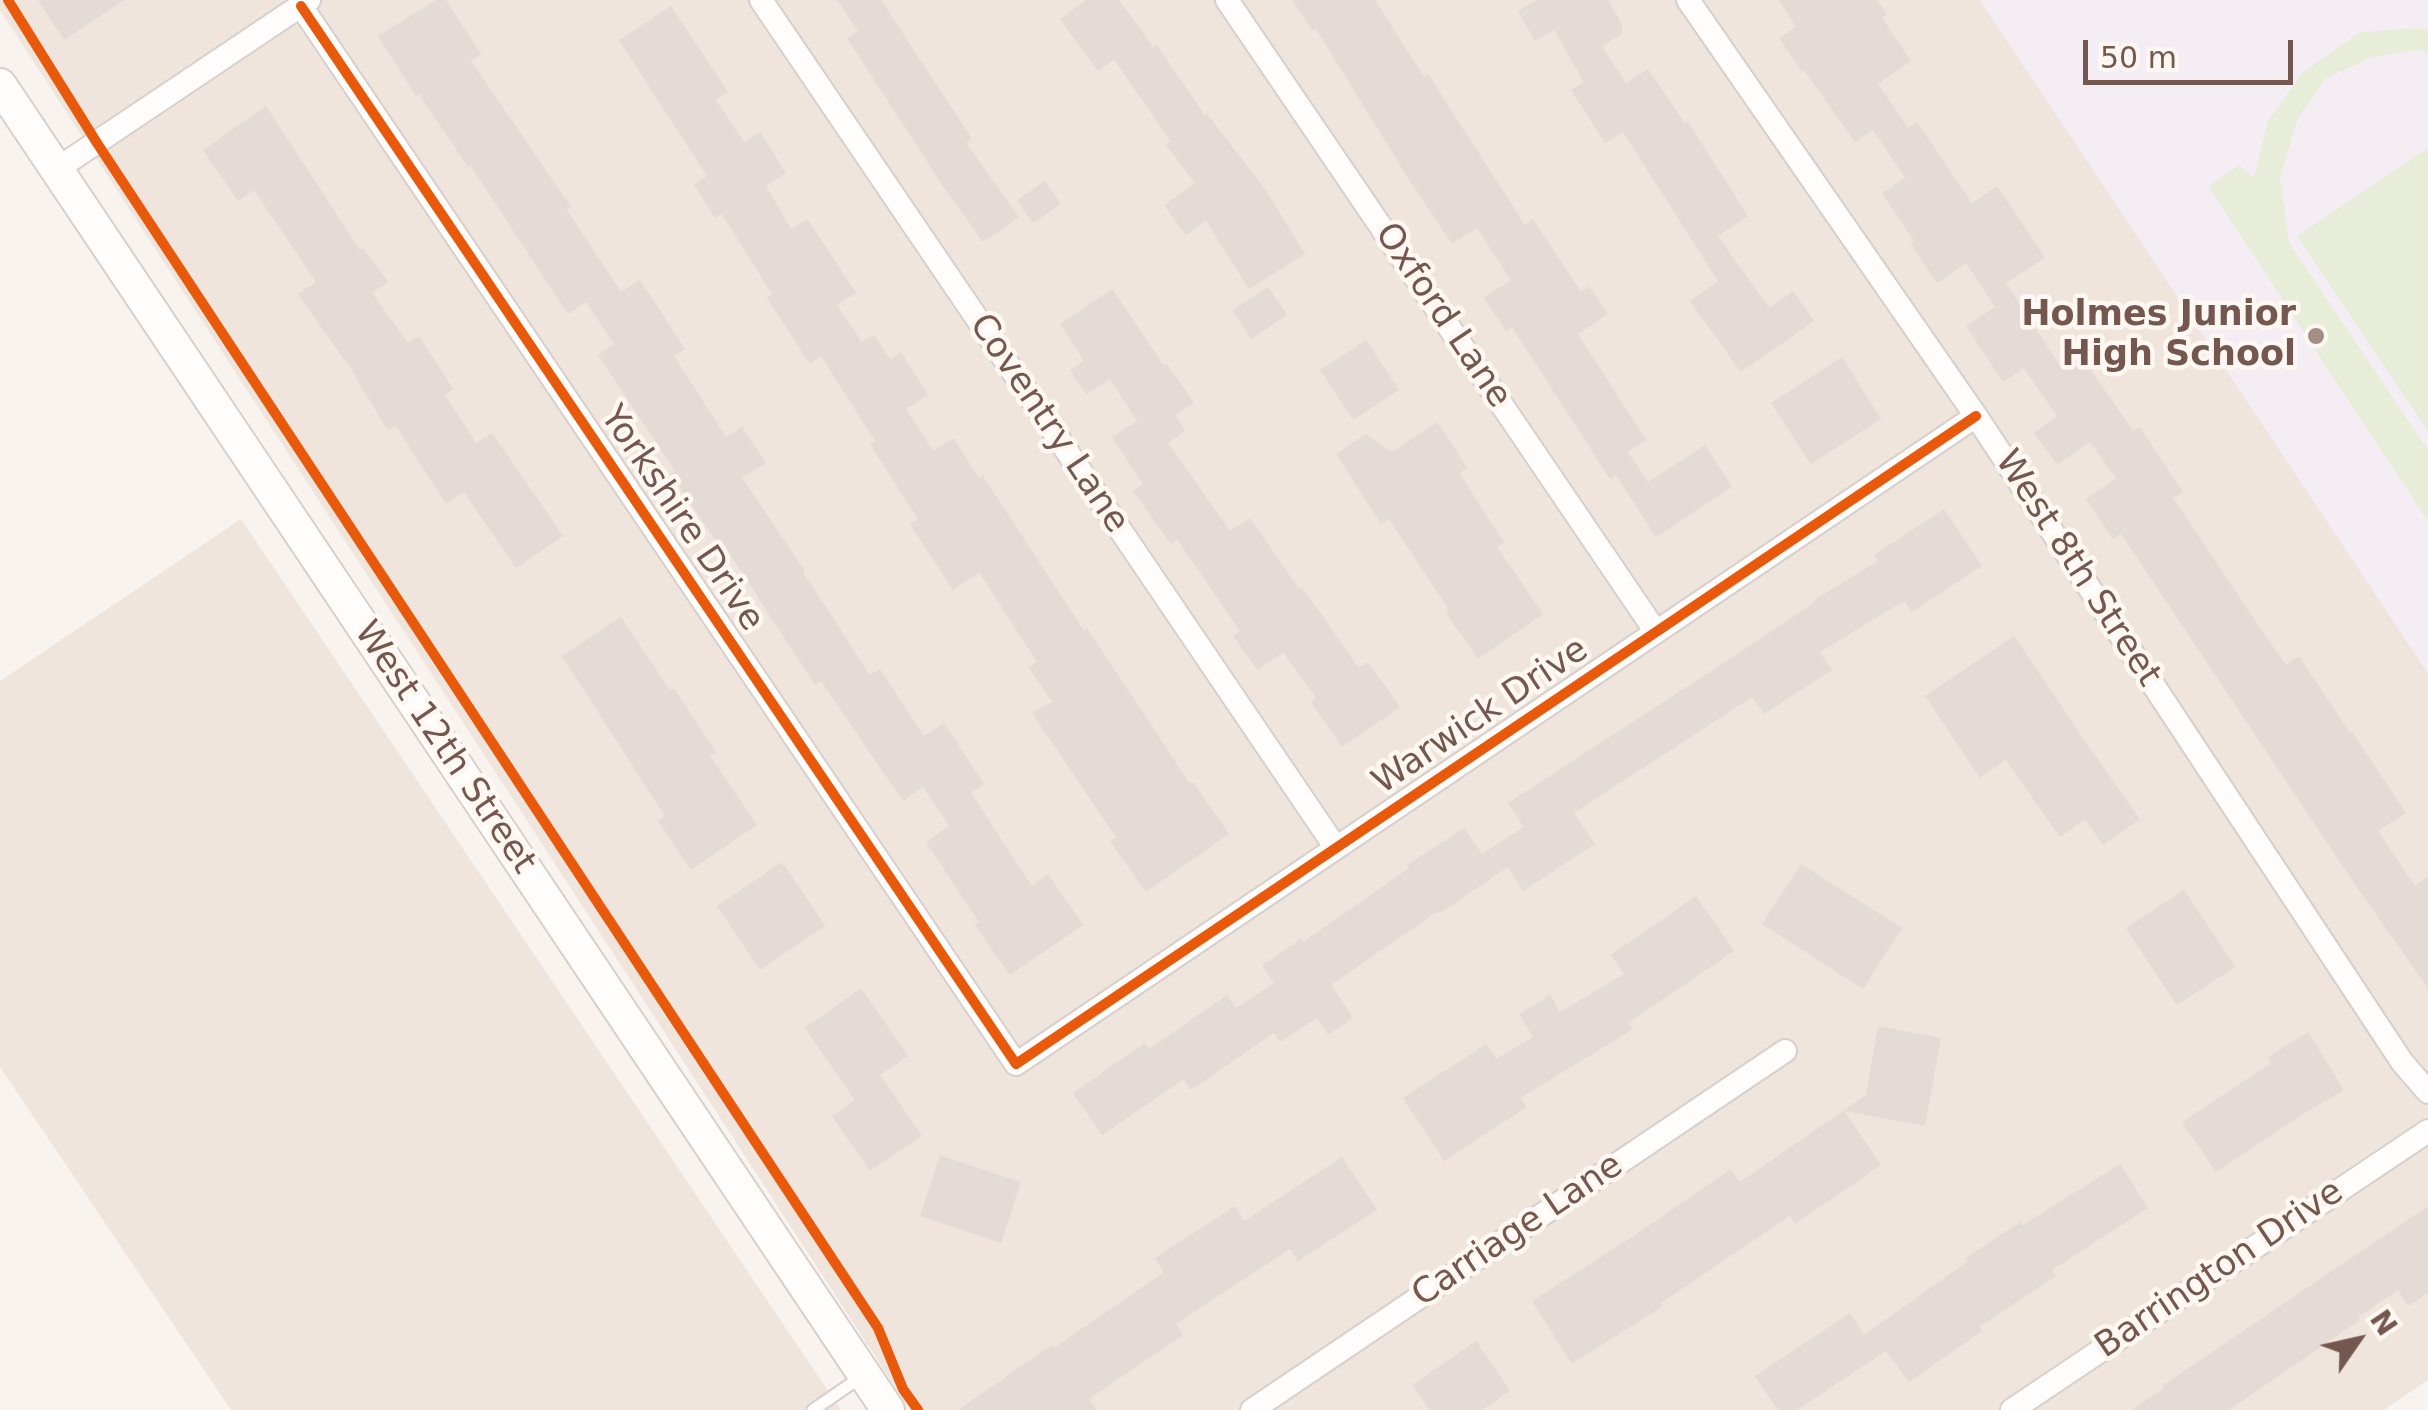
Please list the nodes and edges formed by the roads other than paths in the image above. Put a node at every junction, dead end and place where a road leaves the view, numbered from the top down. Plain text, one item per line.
1 (760, 0) edge
2 (1227, 0) edge
3 (1688, 0) edge
4 (305, 3) edge
5 (0, 86) edge
6 (57, 169) junction
7 (1976, 416) junction
8 (1656, 632) junction
9 (1336, 848) junction
10 (1785, 1052) dead end
11 (1016, 1064) joint
12 (2428, 1092) edge
13 (2428, 1131) edge
14 (865, 1375) junction
15 (813, 1410) edge
16 (888, 1410) edge
17 (1252, 1410) edge
18 (2012, 1410) edge

1 - 9 street, Coventry Lane
2 - 8 street, Oxford Lane
3 - 7 street, West 8th Street
4 - 6 street
4 - 11 street, Yorkshire Drive
5 - 6 main road, West 12th Street
6 - 14 main road, West 12th Street
7 - 8 street, Warwick Drive
7 - 12 street, West 8th Street
8 - 9 street, Warwick Drive
9 - 11 street, Warwick Drive
10 - 17 street, Carriage Lane
13 - 18 street, Barrington Drive
14 - 15 lane
14 - 16 main road, West 12th Street

